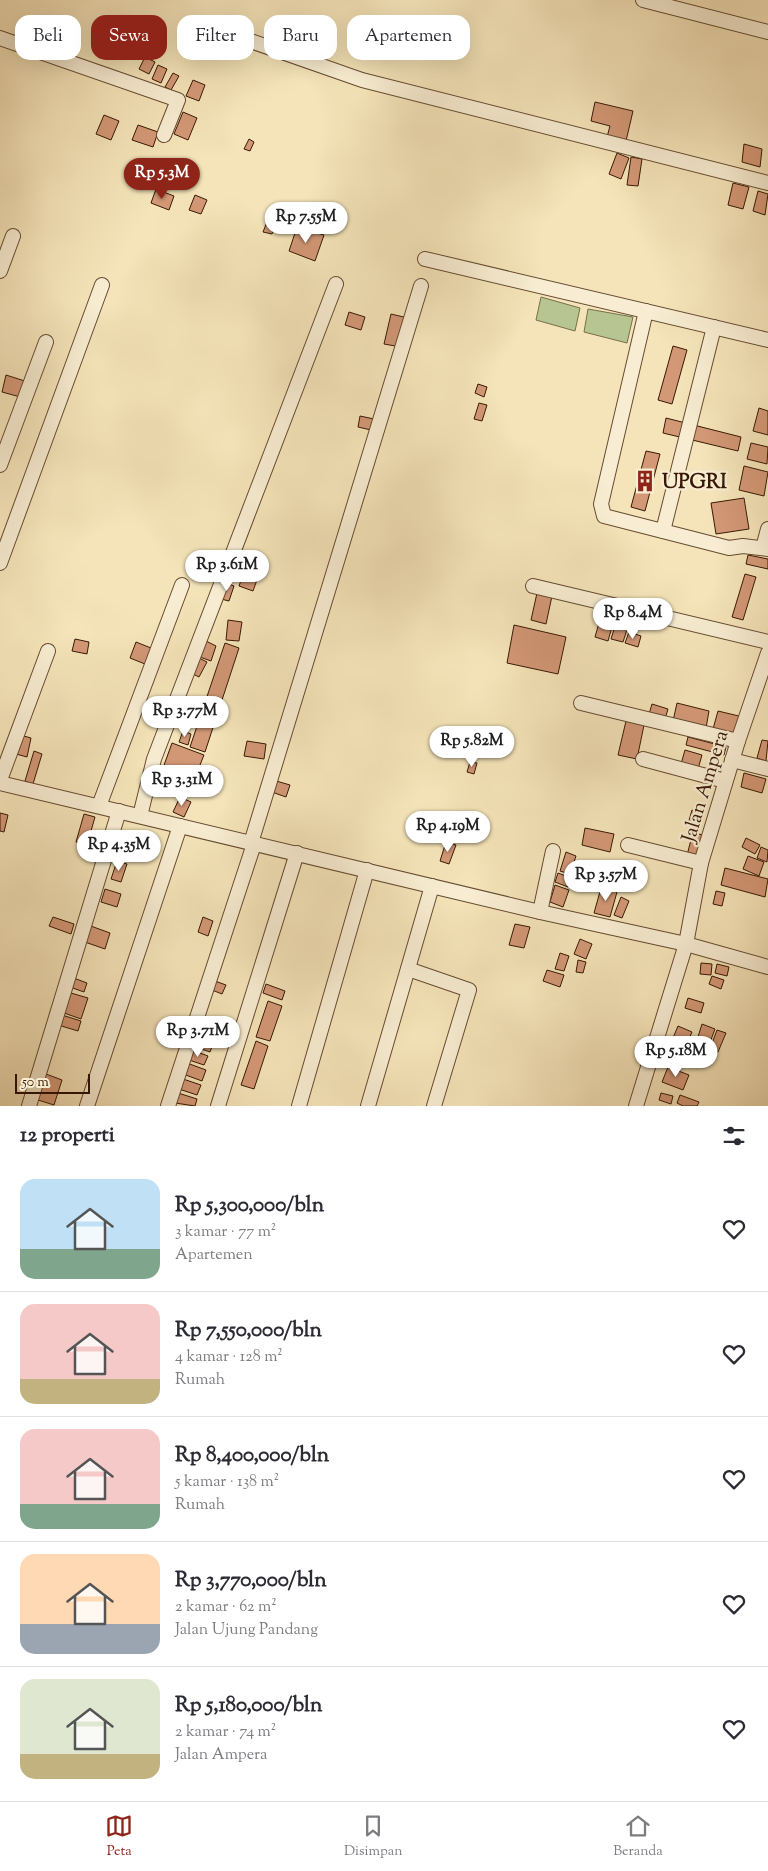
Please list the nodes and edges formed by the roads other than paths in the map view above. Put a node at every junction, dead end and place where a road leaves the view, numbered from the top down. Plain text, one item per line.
1 (643, 0) edge
2 (768, 32) edge
3 (0, 38) edge
4 (254, 42) edge
5 (164, 135) dead end
6 (768, 183) edge
7 (13, 236) dead end
8 (426, 259) dead end
9 (0, 271) edge
10 (336, 284) dead end
11 (102, 285) dead end
12 (421, 286) dead end
13 (646, 311) junction
14 (714, 327) junction
15 (768, 340) edge
16 (46, 342) dead end
17 (0, 465) edge
18 (768, 529) edge
19 (663, 531) junction
20 (765, 549) edge
21 (0, 563) edge
22 (182, 585) dead end
23 (534, 586) dead end
24 (768, 642) edge
25 (48, 651) dead end
26 (768, 653) edge
27 (581, 704) dead end
28 (738, 741) junction
29 (644, 759) dead end
30 (732, 760) junction
31 (768, 769) edge
32 (0, 781) edge
33 (725, 781) junction
34 (99, 806) junction
35 (119, 811) junction
36 (140, 816) junction
37 (180, 826) junction
38 (252, 843) junction
39 (628, 845) dead end
40 (553, 851) dead end
41 (297, 853) junction
42 (701, 863) junction
43 (368, 870) junction
44 (432, 886) junction
45 (540, 912) junction
46 (686, 944) junction
47 (768, 967) edge
48 (408, 969) junction
49 (29, 1106) edge
50 (87, 1106) edge
51 (168, 1106) edge
52 (218, 1106) edge
53 (299, 1106) edge
54 (368, 1106) edge
55 (434, 1106) edge
56 (636, 1106) edge

1 - 2 street
3 - 5 street
4 - 6 street
7 - 9 street
8 - 13 street
10 - 36 street
11 - 21 street
12 - 38 street
13 - 14 street
13 - 19 street
14 - 15 street
14 - 19 street
16 - 17 street
18 - 20 street
19 - 20 street
22 - 34 street
23 - 24 street
25 - 32 street
26 - 28 street, Jalan Ampera
27 - 28 street
28 - 30 street, Jalan Ampera
29 - 33 street
30 - 31 street
30 - 33 street, Jalan Ampera
32 - 34 street
33 - 42 street, Jalan Ampera
34 - 35 street
35 - 36 street
35 - 49 street
36 - 37 street
37 - 38 street
37 - 50 street
38 - 41 street
38 - 51 street
39 - 42 street
40 - 45 street
41 - 43 street
41 - 52 street
42 - 46 street, Jalan Ampera
43 - 44 street
43 - 53 street
44 - 45 street
44 - 48 street
45 - 46 street
46 - 47 street
46 - 56 street, Jalan Ampera
48 - 54 street
48 - 55 street

